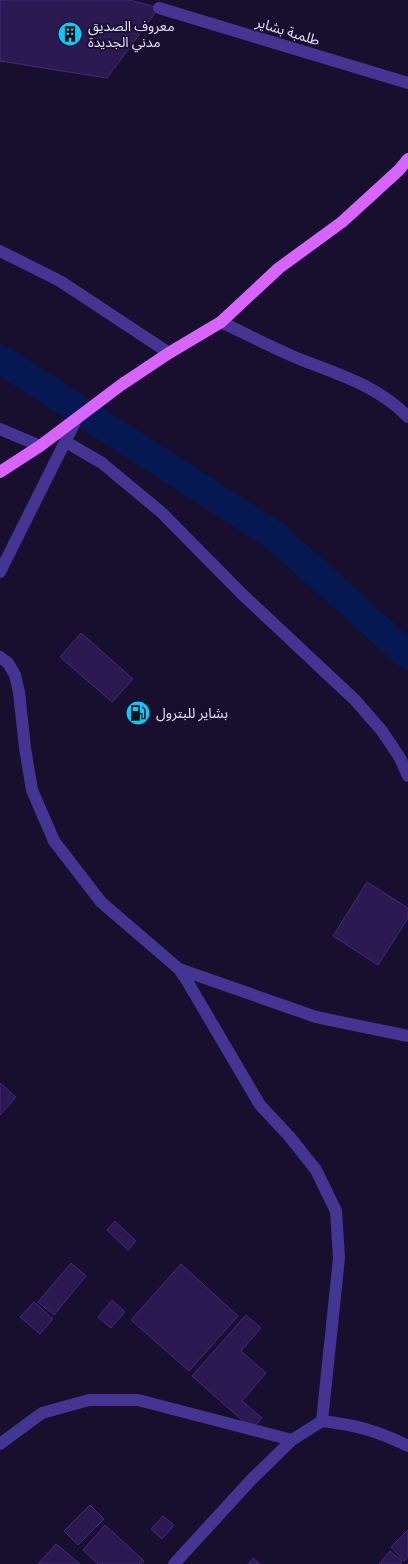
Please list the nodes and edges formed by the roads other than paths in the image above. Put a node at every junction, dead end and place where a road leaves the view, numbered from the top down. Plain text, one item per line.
1 (159, 8) dead end
2 (408, 82) edge
3 (408, 159) edge
4 (0, 251) edge
5 (221, 322) junction
6 (169, 353) junction
7 (408, 417) edge
8 (76, 420) junction
9 (0, 429) edge
10 (66, 442) junction
11 (40, 446) junction
12 (0, 472) edge
13 (0, 572) edge
14 (0, 658) edge
15 (408, 776) edge
16 (179, 969) junction
17 (408, 1036) edge
18 (322, 1420) junction
19 (292, 1440) junction
20 (0, 1444) edge
21 (408, 1446) edge
22 (174, 1564) edge

1 - 2 street, طلمبة بشاير
3 - 5 main road
4 - 6 street
5 - 6 main road
5 - 7 street
6 - 8 main road
8 - 10 street
8 - 11 main road
9 - 11 street
10 - 13 street
10 - 15 street
11 - 12 main road
14 - 16 street
16 - 17 street
16 - 18 street
18 - 19 street
18 - 21 street
19 - 20 street
19 - 22 street

